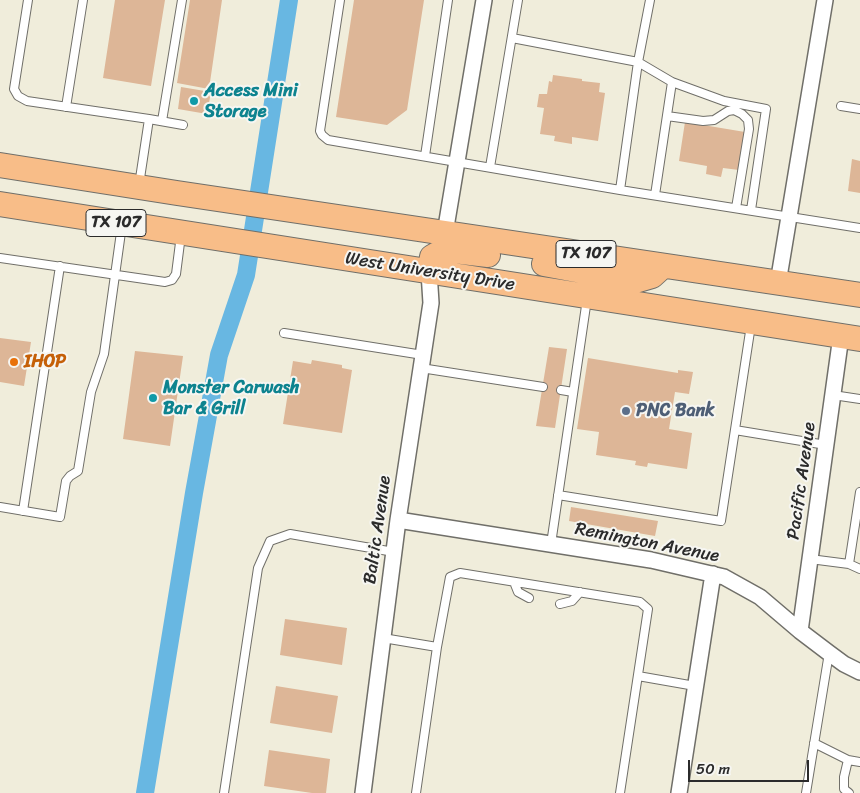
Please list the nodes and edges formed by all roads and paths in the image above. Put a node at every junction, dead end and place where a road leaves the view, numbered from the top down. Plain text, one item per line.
1 (28, 0) edge
2 (83, 0) edge
3 (182, 0) edge
4 (340, 0) edge
5 (448, 0) edge
6 (484, 0) edge
7 (518, 0) edge
8 (650, 0) edge
9 (825, 0) edge
10 (512, 38) junction
11 (638, 62) junction
12 (672, 82) junction
13 (841, 106) dead end
14 (66, 107) junction
15 (860, 109) edge
16 (667, 116) junction
17 (150, 119) junction
18 (162, 121) junction
19 (183, 125) dead end
20 (425, 156) junction
21 (457, 162) junction
22 (0, 165) edge
23 (490, 168) junction
24 (0, 177) edge
25 (138, 187) junction
26 (620, 190) junction
27 (655, 195) junction
28 (221, 200) junction
29 (0, 204) edge
30 (736, 208) junction
31 (751, 210) junction
32 (789, 216) junction
33 (123, 224) junction
34 (860, 228) edge
35 (182, 233) junction
36 (445, 233) junction
37 (0, 258) edge
38 (60, 266) junction
39 (663, 266) junction
40 (430, 272) junction
41 (115, 274) junction
42 (778, 283) junction
43 (860, 295) edge
44 (587, 297) junction
45 (751, 322) junction
46 (284, 333) dead end
47 (851, 338) edge
48 (422, 362) junction
49 (542, 387) dead end
50 (561, 390) dead end
51 (573, 392) junction
52 (833, 395) junction
53 (860, 399) edge
54 (735, 430) junction
55 (826, 445) junction
56 (860, 492) edge
57 (558, 495) junction
58 (0, 507) edge
59 (23, 511) junction
60 (398, 520) junction
61 (551, 544) junction
62 (394, 552) junction
63 (810, 559) junction
64 (849, 564) junction
65 (860, 569) edge
66 (713, 574) junction
67 (514, 582) junction
68 (580, 592) junction
69 (529, 598) dead end
70 (560, 604) dead end
71 (800, 631) junction
72 (383, 638) junction
73 (437, 647) junction
74 (829, 653) junction
75 (860, 672) edge
76 (638, 676) junction
77 (696, 686) junction
78 (814, 743) junction
79 (848, 760) junction
80 (860, 762) edge
81 (224, 793) edge
82 (363, 793) edge
83 (416, 793) edge
84 (620, 793) edge
85 (679, 793) edge
86 (806, 793) edge
87 (849, 793) edge

1 - 14 lane
2 - 14 lane
3 - 18 lane
4 - 20 lane
5 - 20 lane
6 - 21 street
7 - 10 lane
8 - 11 lane
9 - 32 street
10 - 11 lane
10 - 23 lane
11 - 12 lane
11 - 26 lane
12 - 16 lane
12 - 31 lane
13 - 15 lane
14 - 17 lane
16 - 27 lane
16 - 30 lane
17 - 18 lane
17 - 25 lane
18 - 19 lane
20 - 21 lane
21 - 23 lane
21 - 36 street
22 - 25 main road, TX 107
23 - 26 lane
24 - 28 main road
25 - 28 main road, TX 107
26 - 27 lane
27 - 30 lane
28 - 36 main road, TX 107
29 - 33 main road, West University Drive / TX 107
30 - 31 lane
31 - 32 lane
32 - 34 lane
32 - 42 street
33 - 35 main road, West University Drive / TX 107
33 - 41 lane
35 - 40 main road, West University Drive / TX 107
35 - 41 lane
36 - 39 main road, TX 107
37 - 38 lane
38 - 41 lane
38 - 59 lane
39 - 40 main road
39 - 42 main road, TX 107
40 - 44 main road, West University Drive / TX 107
40 - 48 street, Baltic Avenue
41 - 59 lane
42 - 43 main road, TX 107
44 - 45 main road, West University Drive / TX 107
44 - 51 lane
45 - 47 main road, West University Drive / TX 107
45 - 54 lane
46 - 48 lane
47 - 52 street, Pacific Avenue
48 - 49 lane
48 - 60 street, Baltic Avenue
50 - 51 lane
51 - 57 lane
52 - 53 lane
52 - 55 street, Pacific Avenue
54 - 55 lane
54 - 57 lane
55 - 63 street, Pacific Avenue
56 - 64 lane
57 - 61 lane
58 - 59 lane
60 - 61 street, Remington Avenue
60 - 62 street, Baltic Avenue
61 - 66 street, Remington Avenue
62 - 72 street, Baltic Avenue
62 - 81 lane
63 - 64 lane
63 - 71 street, Pacific Avenue
64 - 65 lane
66 - 71 street, Remington Avenue
66 - 77 street
67 - 68 lane
67 - 69 lane
67 - 73 lane
68 - 70 lane
68 - 76 lane
71 - 74 street, Remington Avenue
72 - 73 lane
72 - 82 street, Baltic Avenue
73 - 83 lane
74 - 75 street, Remington Avenue
74 - 78 lane
76 - 77 lane
76 - 84 lane
77 - 85 street
78 - 79 lane
78 - 86 lane
79 - 80 lane
79 - 87 lane

